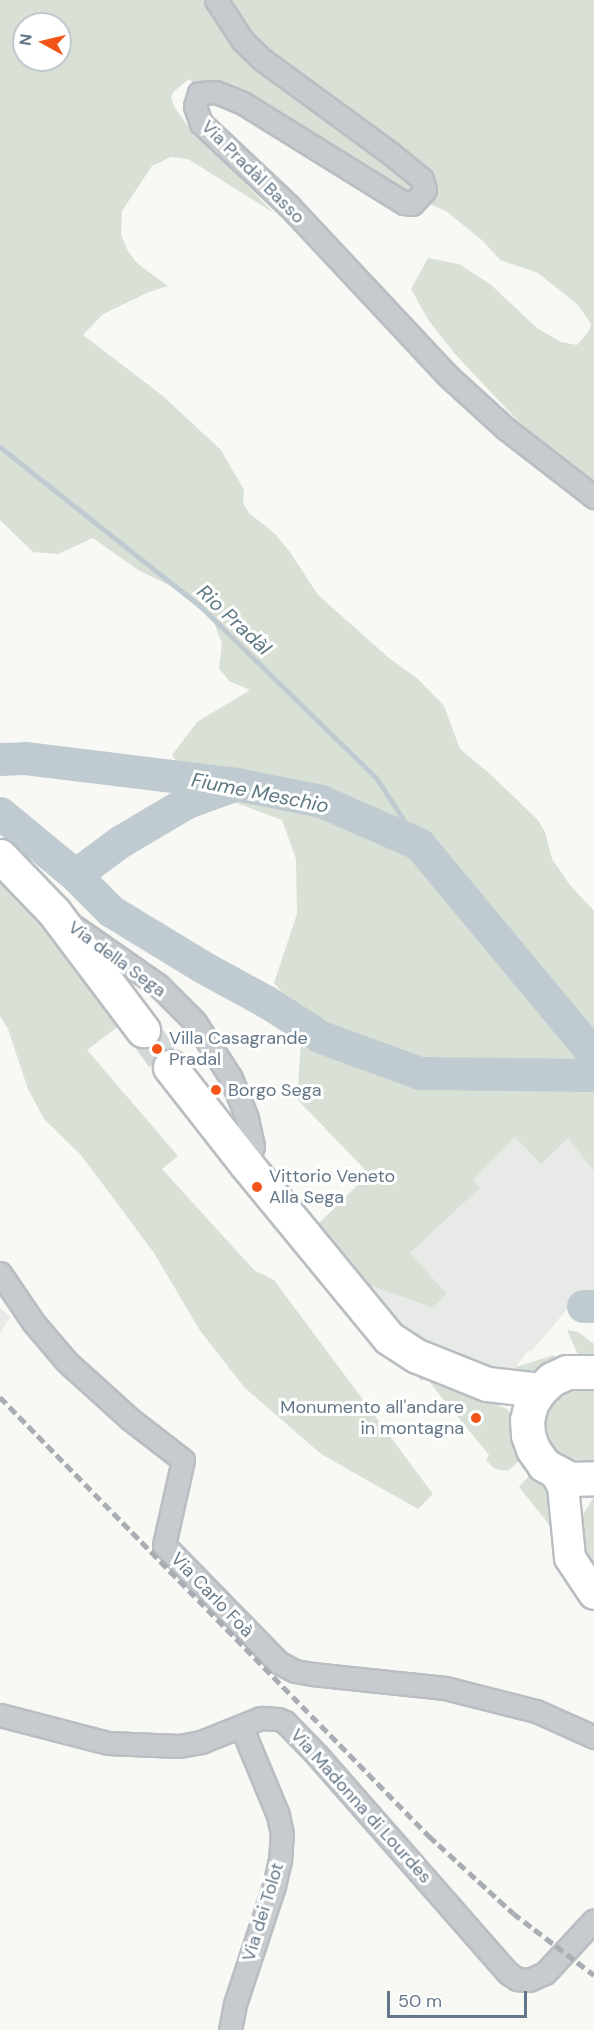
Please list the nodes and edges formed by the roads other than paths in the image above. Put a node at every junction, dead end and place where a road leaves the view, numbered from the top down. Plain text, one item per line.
1 (216, 0) edge
2 (594, 497) edge
3 (0, 856) edge
4 (54, 912) junction
5 (143, 1030) tunnel mouth
6 (170, 1067) tunnel mouth
7 (246, 1164) junction
8 (0, 1273) edge
9 (594, 1372) edge
10 (487, 1384) junction
11 (540, 1390) junction
12 (527, 1420) junction
13 (556, 1474) junction
14 (594, 1480) edge
15 (566, 1533) junction
16 (594, 1594) edge
17 (0, 1715) edge
18 (242, 1728) junction
19 (594, 1737) edge
20 (594, 1920) edge
21 (230, 2030) edge

1 - 2 street, Via Pradàl Basso
3 - 4 main road, Via della Sega
4 - 5 main road, Via della Sega
4 - 7 street, Via della Sega
6 - 7 main road
7 - 10 main road
8 - 19 street, Via Carlo Foà
9 - 11 main road
10 - 11 main road
10 - 12 main road
11 - 12 main road
12 - 13 main road
13 - 14 main road
13 - 15 main road
14 - 15 main road
15 - 16 main road
17 - 18 street, Via Madonna di Lourdes
18 - 20 street, Via Madonna di Lourdes
18 - 21 street, Via dei Tolot

